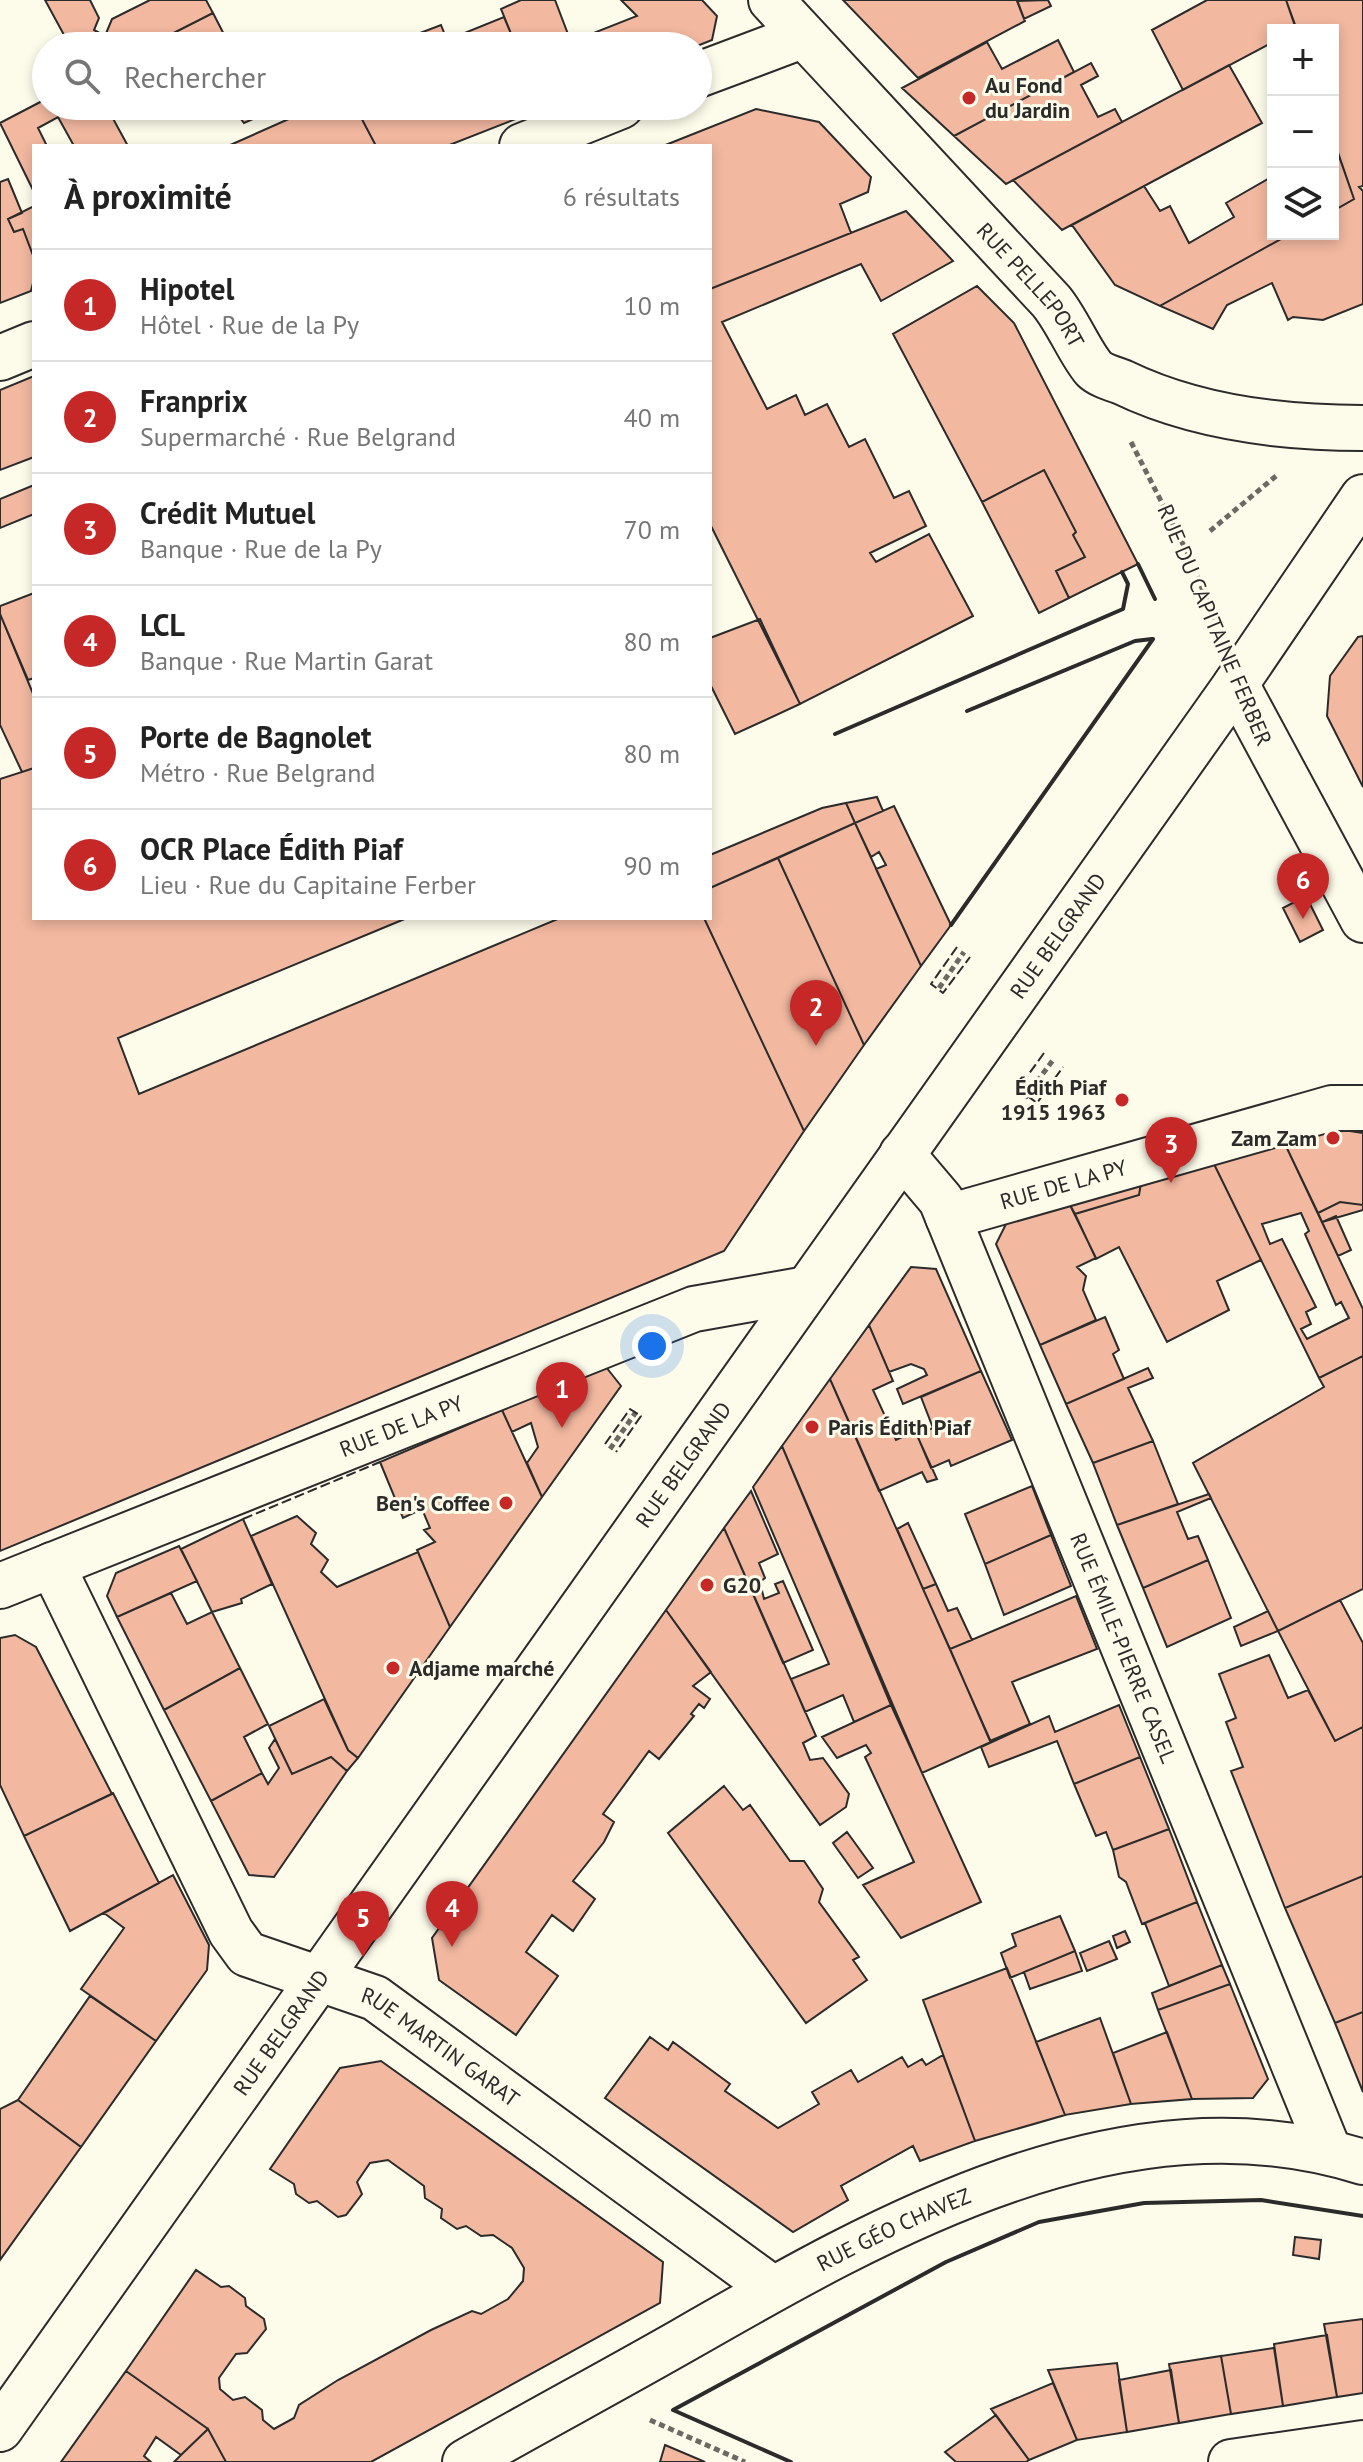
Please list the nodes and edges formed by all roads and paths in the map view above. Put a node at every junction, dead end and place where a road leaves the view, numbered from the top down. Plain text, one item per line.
1 (771, 0) edge
2 (802, 36) junction
3 (712, 70) edge
4 (586, 120) edge
5 (527, 144) edge
6 (32, 345) edge
7 (0, 358) edge
8 (1095, 369) junction
9 (1363, 428) edge
10 (1278, 475) dead end
11 (1363, 497) edge
12 (1210, 531) dead end
13 (1236, 684) junction
14 (1363, 920) edge
15 (964, 952) dead end
16 (939, 988) dead end
17 (1053, 1060) dead end
18 (1025, 1098) dead end
19 (1363, 1108) edge
20 (902, 1154) junction
21 (948, 1217) junction
22 (807, 1289) junction
23 (636, 1412) dead end
24 (610, 1449) dead end
25 (52, 1565) junction
26 (0, 1586) edge
27 (319, 1977) junction
28 (1346, 2157) edge
29 (772, 2288) junction
30 (641, 2416) dead end
31 (0, 2429) edge
32 (1363, 2443) edge
33 (484, 2456) edge
34 (745, 2462) edge
35 (1231, 2462) edge

1 - 2 street, RUE PELLEPORT
2 - 3 street
2 - 8 street, RUE PELLEPORT
4 - 5 street
6 - 7 street
8 - 9 street, RUE PELLEPORT
8 - 13 path, RUE DU CAPITAINE FERBER
10 - 12 path
11 - 13 street, RUE BELGRAND
13 - 14 street, RUE DU CAPITAINE FERBER
13 - 20 street, RUE BELGRAND
15 - 16 path
17 - 18 path
19 - 21 street, RUE DE LA PY
20 - 21 street, RUE ÉMILE-PIERRE CASEL
20 - 22 street, RUE BELGRAND
21 - 28 street, RUE ÉMILE-PIERRE CASEL
22 - 25 street, RUE DE LA PY
22 - 27 street, RUE BELGRAND
23 - 24 path
25 - 26 street, RUE DE LA PY
25 - 27 street, RUE MARTIN GARAT
27 - 29 street, RUE MARTIN GARAT
27 - 31 street, RUE BELGRAND
28 - 29 street, RUE GÉO CHAVEZ
29 - 33 street, RUE GÉO CHAVEZ
30 - 34 path
32 - 35 street

